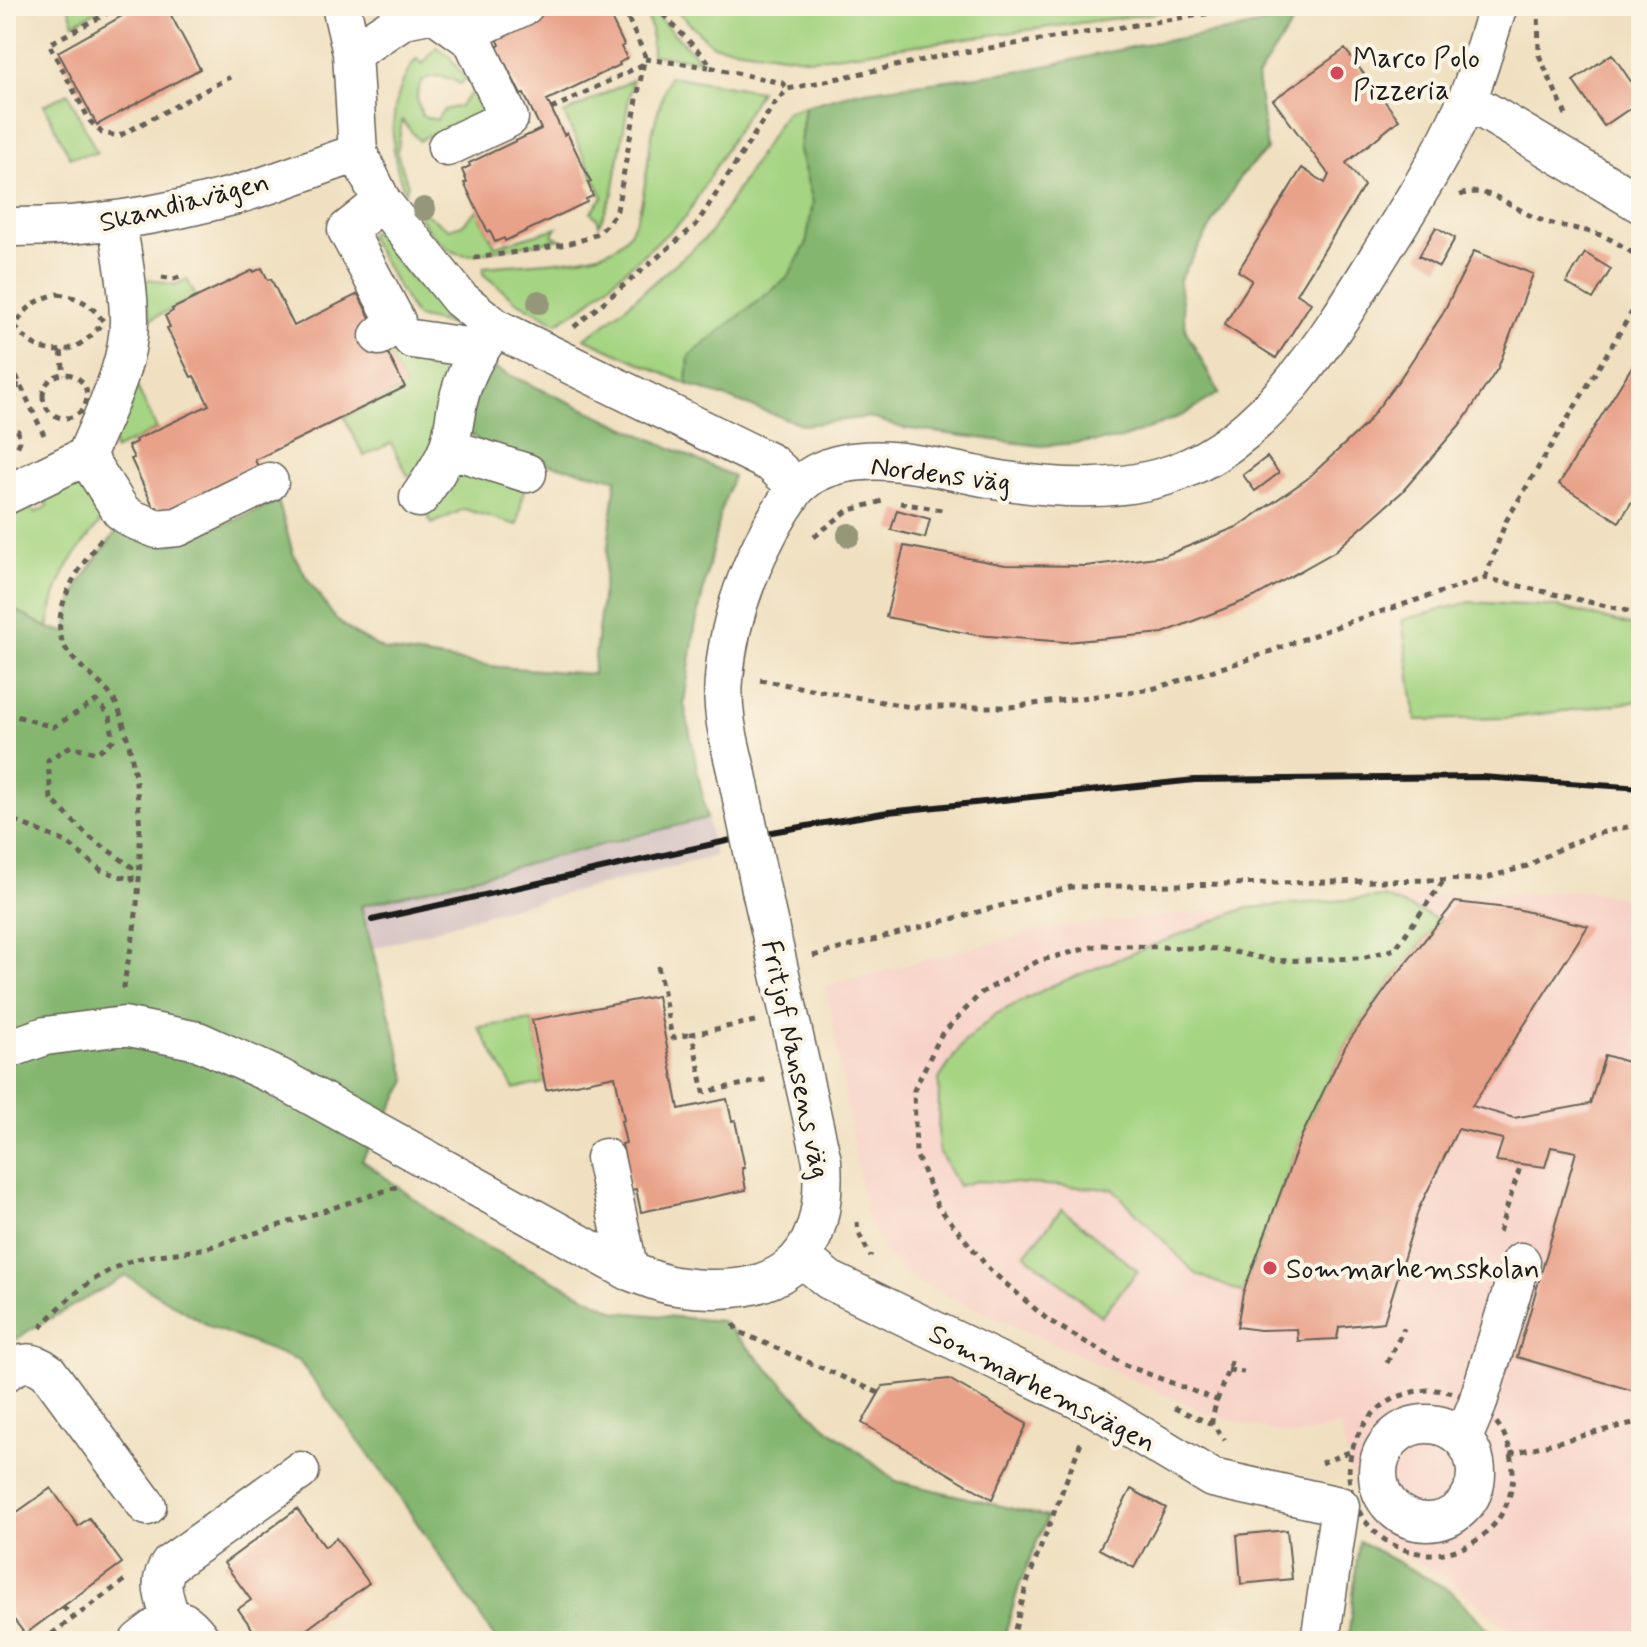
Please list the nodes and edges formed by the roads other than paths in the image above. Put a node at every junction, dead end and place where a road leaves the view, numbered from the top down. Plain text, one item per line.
1 (341, 6) edge
2 (524, 6) edge
3 (1498, 6) edge
4 (408, 12) edge
5 (464, 34) junction
6 (352, 53) junction
7 (1467, 100) junction
8 (447, 147) dead end
9 (358, 153) junction
10 (382, 202) junction
11 (1641, 204) edge
12 (117, 222) junction
13 (6, 227) edge
14 (487, 340) junction
15 (448, 448) junction
16 (73, 462) junction
17 (527, 473) dead end
18 (269, 482) dead end
19 (797, 487) junction
20 (6, 495) edge
21 (419, 498) dead end
22 (6, 1050) edge
23 (605, 1158) dead end
24 (801, 1257) junction
25 (1521, 1262) road end
26 (629, 1271) junction
27 (17, 1367) edge
28 (1470, 1422) junction
29 (300, 1471) dead end
30 (1358, 1498) junction
31 (147, 1506) dead end
32 (171, 1620) junction
33 (139, 1641) edge
34 (202, 1641) edge
35 (1320, 1641) edge

1 - 6 street
2 - 5 street
3 - 7 street, Nordens väg
4 - 5 street
4 - 6 street
5 - 8 street
6 - 9 street
7 - 11 street
7 - 19 street, Nordens väg
9 - 10 street
9 - 12 street, Skandiavägen
10 - 14 street
10 - 14 street
12 - 13 street, Skandiavägen
12 - 16 street
14 - 15 street
14 - 19 street
15 - 17 street
15 - 21 street
16 - 18 street
16 - 20 street
19 - 24 street, Fritjof Nansens väg, bridge
22 - 26 street
23 - 26 street
24 - 26 street
24 - 30 street, Sommarhemsvägen
25 - 28 street
27 - 31 street
28 - 30 street
28 - 30 street
29 - 32 street
30 - 35 street
32 - 33 street
32 - 34 street

